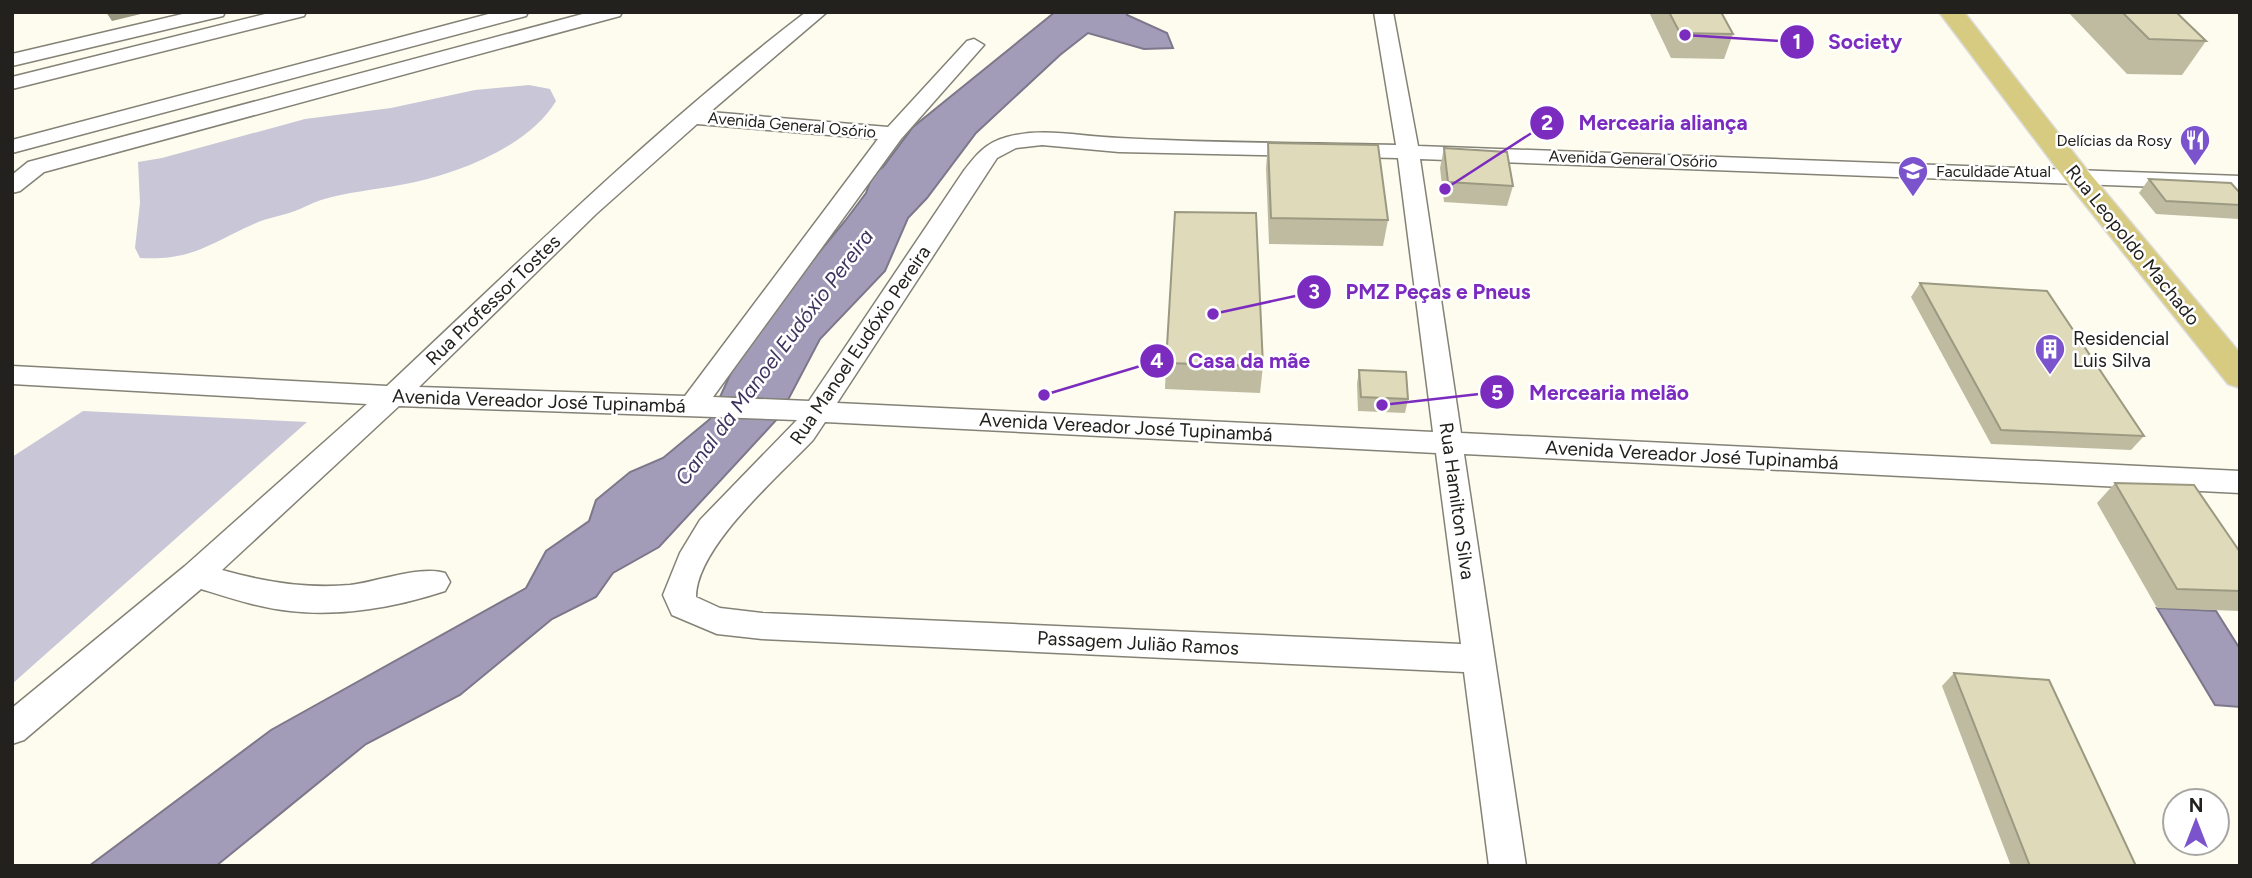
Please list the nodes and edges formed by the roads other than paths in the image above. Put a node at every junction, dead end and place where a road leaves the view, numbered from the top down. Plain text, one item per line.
1 (160, 12) edge
2 (216, 12) edge
3 (297, 12) edge
4 (519, 12) edge
5 (818, 12) edge
6 (1383, 12) edge
7 (1951, 12) edge
8 (611, 13) edge
9 (974, 45) dead end
10 (12, 47) edge
11 (12, 60) edge
12 (12, 83) edge
13 (692, 117) junction
14 (893, 134) junction
15 (1026, 139) joint
16 (12, 147) edge
17 (1408, 152) junction
18 (36, 167) junction
19 (12, 174) edge
20 (2077, 176) junction
21 (2240, 183) edge
22 (12, 186) edge
23 (12, 375) edge
24 (2240, 376) edge
25 (393, 396) junction
26 (698, 406) junction
27 (805, 411) junction
28 (1449, 443) junction
29 (2240, 482) edge
30 (196, 575) junction
31 (433, 582) dead end
32 (796, 627) joint
33 (1480, 659) junction
34 (12, 729) edge
35 (1507, 866) edge

1 - 10 street
2 - 11 street
3 - 12 street
4 - 16 street
5 - 13 street, Rua Professor Tostes
6 - 17 street, Rua Hamilton Silva
7 - 20 main road, Rua Leopoldo Machado
8 - 18 street
9 - 14 street
13 - 14 street, Avenida General Osório
13 - 25 street, Rua Professor Tostes
14 - 26 street
15 - 17 street, Avenida General Osório
15 - 27 street, Rua Manoel Eudóxio Pereira
17 - 20 street, Avenida General Osório
17 - 28 street, Rua Hamilton Silva
18 - 19 street
18 - 22 street
20 - 21 street, Avenida General Osório
20 - 24 main road, Rua Leopoldo Machado
23 - 25 street, Avenida Vereador José Tupinambá
25 - 26 street, Avenida Vereador José Tupinambá
25 - 30 street, Rua Professor Tostes
26 - 27 street, Avenida Vereador José Tupinambá
27 - 28 street, Avenida Vereador José Tupinambá
27 - 32 street, Rua Manoel Eudóxio Pereira
28 - 29 street, Avenida Vereador José Tupinambá
28 - 33 street, Rua Hamilton Silva
30 - 31 street
30 - 34 street, Rua Professor Tostes
32 - 33 street, Passagem Julião Ramos
33 - 35 street, Rua Hamilton Silva

